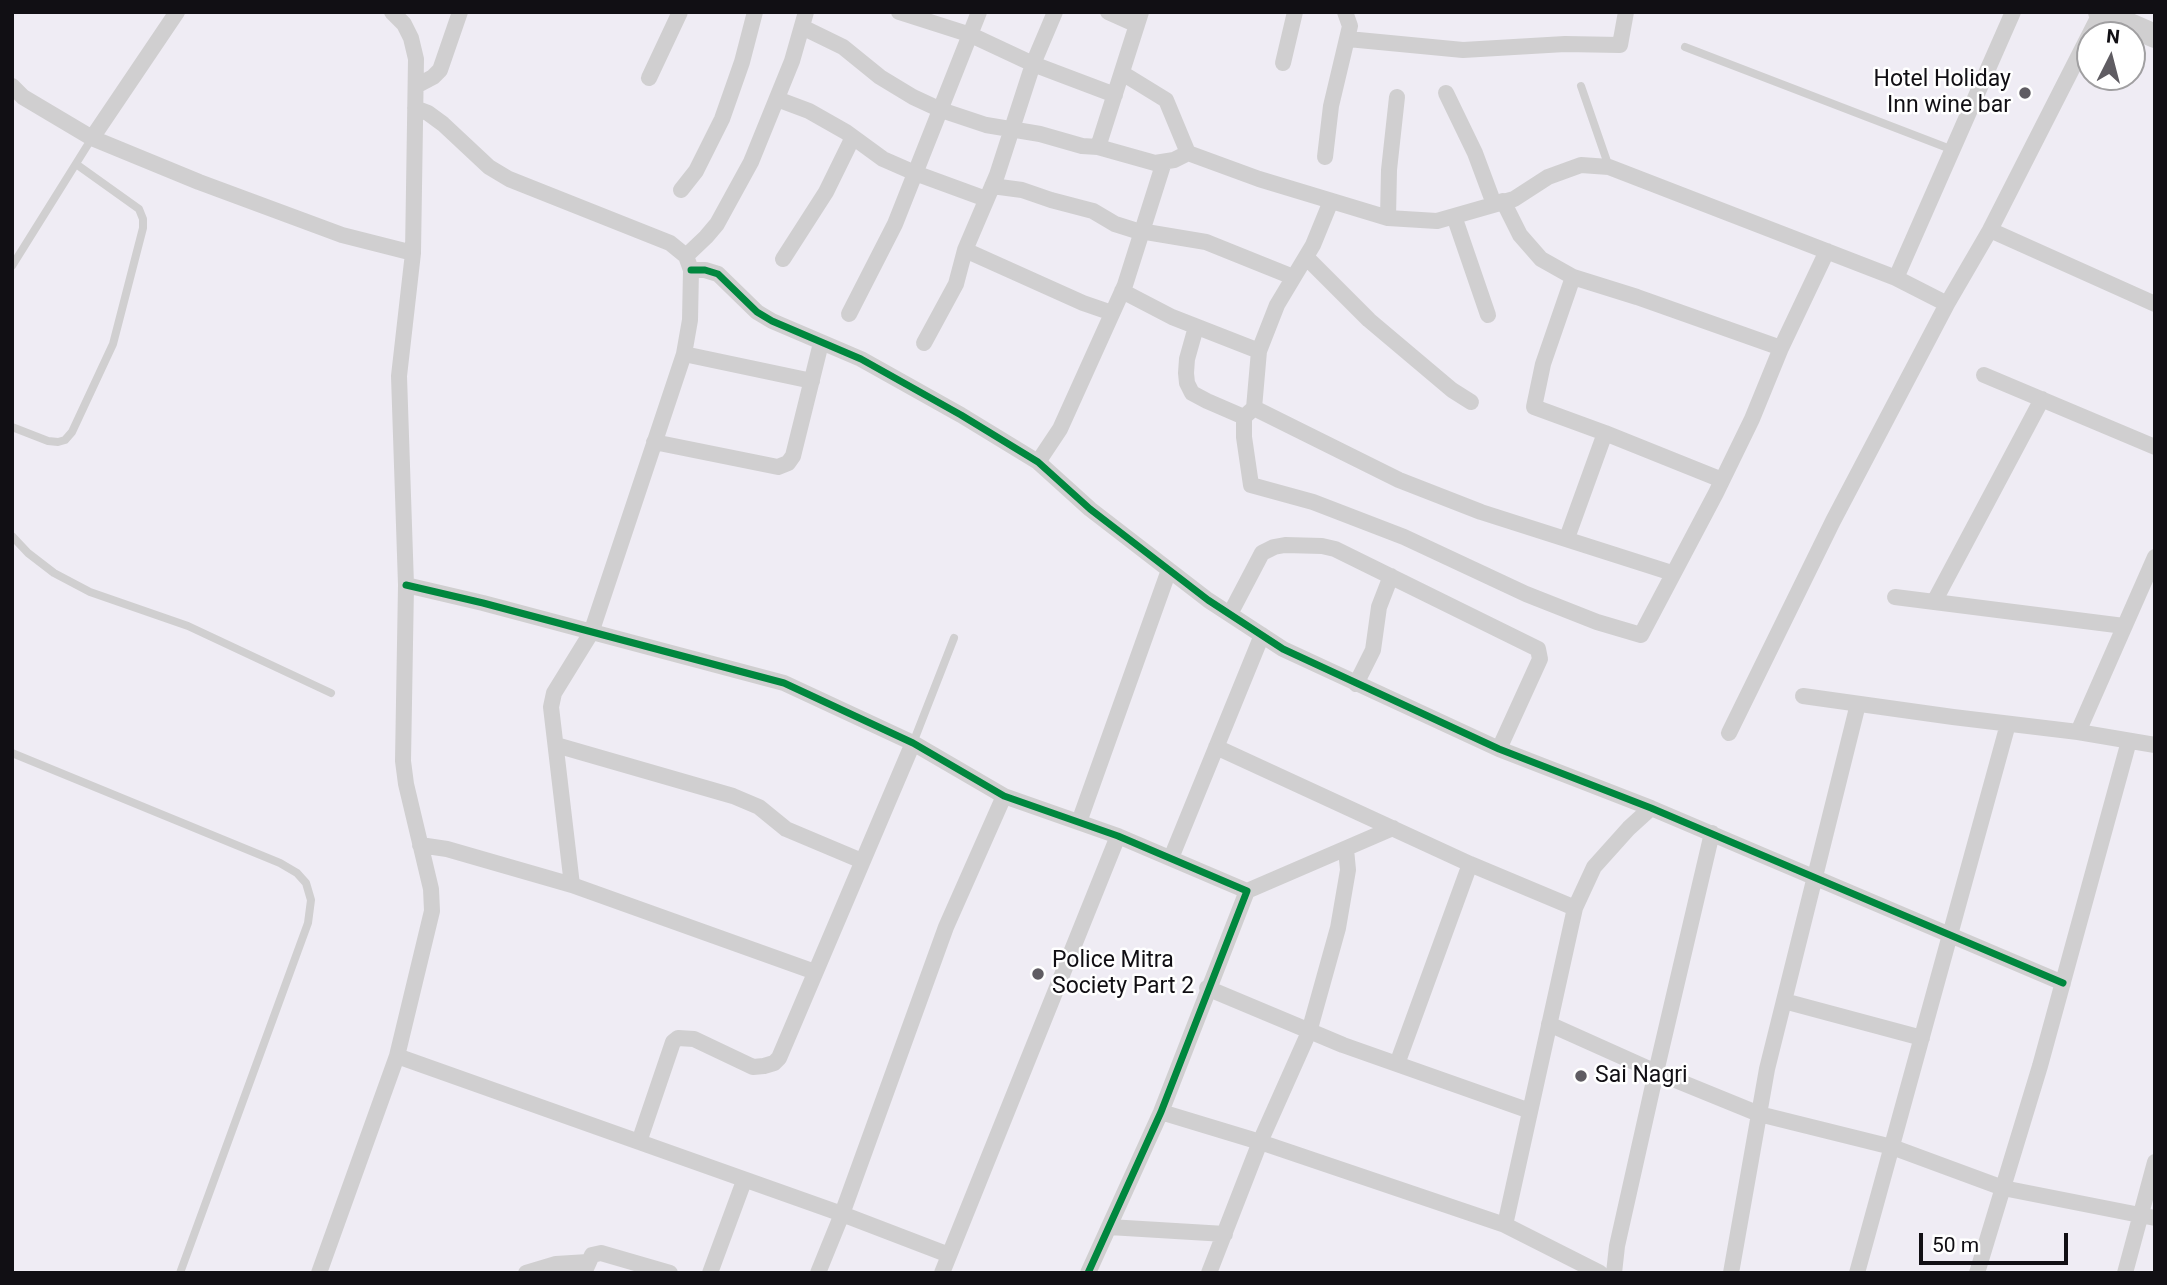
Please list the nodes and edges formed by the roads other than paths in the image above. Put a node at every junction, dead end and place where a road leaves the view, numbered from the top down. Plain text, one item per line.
1 (177, 12) edge
2 (392, 12) edge
3 (460, 12) edge
4 (680, 12) edge
5 (755, 12) edge
6 (899, 12) edge
7 (979, 12) edge
8 (1055, 12) edge
9 (1108, 12) edge
10 (1295, 12) edge
11 (1345, 12) edge
12 (1626, 12) edge
13 (2013, 12) edge
14 (2101, 12) edge
15 (1139, 19) edge
16 (804, 20) edge
17 (971, 35) junction
18 (2155, 36) edge
19 (1348, 39) junction
20 (1685, 47) dead end
21 (1283, 63) dead end
22 (1033, 64) junction
23 (1122, 73) junction
24 (649, 78) dead end
25 (12, 86) edge
26 (416, 86) junction
27 (1581, 86) dead end
28 (1446, 93) dead end
29 (1115, 94) junction
30 (1397, 97) dead end
31 (777, 99) junction
32 (415, 108) junction
33 (941, 110) junction
34 (1012, 130) junction
35 (853, 137) junction
36 (92, 138) junction
37 (1098, 147) junction
38 (1953, 150) junction
39 (1188, 153) junction
40 (1325, 157) dead end
41 (1164, 162) junction
42 (76, 164) junction
43 (1609, 167) junction
44 (915, 173) junction
45 (681, 190) dead end
46 (989, 192) junction
47 (1331, 201) junction
48 (1499, 203) junction
49 (1454, 216) junction
50 (1388, 218) junction
51 (1990, 230) junction
52 (1142, 231) junction
53 (965, 250) junction
54 (1827, 251) junction
55 (413, 253) junction
56 (1306, 257) junction
57 (783, 259) dead end
58 (689, 263) junction
59 (12, 265) edge
60 (1293, 276) junction
61 (1573, 277) junction
62 (1896, 278) junction
63 (1122, 291) junction
64 (1947, 304) junction
65 (2155, 304) edge
66 (1112, 313) junction
67 (849, 314) dead end
68 (1489, 315) dead end
69 (1196, 327) junction
70 (821, 343) junction
71 (924, 343) dead end
72 (1781, 348) junction
73 (1259, 351) junction
74 (684, 354) junction
75 (1984, 375) dead end
76 (812, 381) junction
77 (2042, 399) junction
78 (1471, 402) dead end
79 (1249, 412) junction
80 (12, 427) edge
81 (1605, 433) junction
82 (654, 442) junction
83 (2155, 447) edge
84 (1038, 462) junction
85 (1722, 480) junction
86 (12, 536) edge
87 (1567, 538) junction
88 (2155, 557) edge
89 (1169, 570) junction
90 (1672, 573) junction
91 (1391, 576) junction
92 (406, 585) junction
93 (1895, 597) dead end
94 (1934, 602) junction
95 (1230, 614) junction
96 (2124, 626) junction
97 (591, 633) junction
98 (1262, 635) junction
99 (954, 638) dead end
100 (1356, 684) junction
101 (331, 693) dead end
102 (1803, 696) dead end
103 (1858, 704) junction
104 (2008, 724) junction
105 (2078, 732) junction
106 (1729, 733) dead end
107 (2129, 741) junction
108 (913, 743) junction
109 (556, 745) junction
110 (2155, 745) edge
111 (1216, 747) junction
112 (1499, 749) junction
113 (12, 753) edge
114 (1004, 796) junction
115 (1651, 808) junction
116 (1079, 822) junction
117 (1393, 828) junction
118 (1712, 833) junction
119 (1118, 836) junction
120 (419, 845) junction
121 (1346, 849) junction
122 (1171, 858) junction
123 (862, 861) junction
124 (1470, 864) junction
125 (1815, 876) junction
126 (572, 884) junction
127 (1247, 891) junction
128 (1574, 908) junction
129 (1950, 935) junction
130 (815, 972) junction
131 (2063, 983) junction
132 (1207, 988) junction
133 (1784, 1001) junction
134 (1549, 1024) junction
135 (1309, 1032) junction
136 (1922, 1038) junction
137 (397, 1056) junction
138 (1397, 1064) junction
139 (1656, 1072) junction
140 (1530, 1111) junction
141 (1161, 1112) junction
142 (1759, 1114) junction
143 (639, 1142) junction
144 (1260, 1142) junction
145 (1892, 1147) junction
146 (2155, 1162) edge
147 (744, 1181) junction
148 (2003, 1188) junction
149 (842, 1214) junction
150 (2148, 1217) edge
151 (1505, 1225) junction
152 (1109, 1227) junction
153 (1225, 1234) junction
154 (949, 1255) junction
155 (586, 1267) edge
156 (180, 1273) edge
157 (319, 1273) edge
158 (526, 1273) edge
159 (670, 1273) edge
160 (710, 1273) edge
161 (818, 1273) edge
162 (942, 1273) edge
163 (1088, 1273) edge
164 (1209, 1273) edge
165 (1600, 1273) edge
166 (1614, 1273) edge
167 (1731, 1273) edge
168 (1857, 1273) edge
169 (1977, 1273) edge
170 (2125, 1273) edge

1 - 36 street
2 - 26 street
3 - 26 street
4 - 24 street
5 - 45 street
6 - 17 street
7 - 17 street
8 - 22 street
9 - 15 street
10 - 21 street
11 - 19 street
12 - 19 street
13 - 38 street
14 - 18 main road
14 - 51 street
15 - 23 street
16 - 31 street
16 - 33 street
17 - 22 street
17 - 33 street
19 - 40 street
20 - 38 lane
22 - 29 street
22 - 34 street
23 - 29 street
23 - 39 street
25 - 36 street
26 - 32 street
27 - 43 lane
28 - 48 street
29 - 37 street
30 - 50 street
31 - 35 street
31 - 58 street
32 - 55 street
32 - 58 street
33 - 34 street
33 - 44 street
34 - 37 street
34 - 46 street
35 - 44 street
35 - 57 street
36 - 42 lane
36 - 55 street
37 - 41 street
38 - 62 street
39 - 41 street
39 - 47 street
41 - 52 street
42 - 59 lane
42 - 80 lane
43 - 48 street
43 - 54 street
44 - 46 street
44 - 67 street
46 - 52 street
46 - 53 street
47 - 50 street
47 - 56 street
48 - 49 street
48 - 61 street
49 - 50 street
49 - 68 street
51 - 64 street
51 - 65 street
52 - 60 street
52 - 63 street
53 - 66 street
53 - 71 street
54 - 62 street
54 - 72 street
55 - 92 street
56 - 60 street
56 - 78 street
58 - 70 street
58 - 74 street
60 - 73 street
61 - 72 street
61 - 81 street
62 - 64 street
63 - 66 street
63 - 69 street
64 - 106 street
66 - 84 street
69 - 73 street
69 - 79 street
70 - 76 street
70 - 84 street
72 - 85 street
73 - 79 street
74 - 76 street
74 - 82 street
75 - 77 street
76 - 82 street
77 - 83 street
77 - 94 street
79 - 87 street
79 - 90 street
81 - 85 street
81 - 87 street
82 - 97 street
84 - 89 street
85 - 90 street
86 - 101 lane
87 - 90 street
88 - 96 street
89 - 95 street
89 - 116 street
91 - 95 street
91 - 100 street
91 - 112 street
92 - 97 street
92 - 120 street
93 - 94 street
94 - 96 street
95 - 98 street
96 - 105 street
97 - 108 street
97 - 109 street
98 - 100 street
98 - 111 street
99 - 108 lane
100 - 112 street
102 - 103 street
103 - 104 street
103 - 125 street
104 - 105 street
104 - 129 street
105 - 107 street
107 - 110 street
107 - 131 street
108 - 114 street
108 - 123 street
109 - 123 street
109 - 126 street
111 - 117 street
111 - 122 street
112 - 115 street
113 - 156 lane
114 - 116 street
114 - 149 street
115 - 118 street
115 - 128 street
116 - 119 street
117 - 121 street
117 - 124 street
118 - 125 street
118 - 139 street
119 - 122 street
119 - 154 street
120 - 126 street
120 - 137 street
121 - 127 street
121 - 135 street
122 - 127 street
123 - 130 street
124 - 128 street
124 - 138 street
125 - 129 street
125 - 133 street
126 - 130 street
127 - 132 street
128 - 134 street
129 - 131 street
129 - 136 street
130 - 143 street
131 - 148 street
132 - 135 street
132 - 141 street
133 - 136 street
133 - 142 street
134 - 139 street
134 - 140 street
135 - 138 street
135 - 144 street
136 - 145 street
137 - 143 street
137 - 157 street
138 - 140 street
139 - 142 street
139 - 166 street
140 - 151 street
141 - 144 street
141 - 152 street
142 - 145 street
142 - 167 street
143 - 147 street
144 - 151 street
144 - 153 street
145 - 148 street
145 - 168 street
146 - 150 street
147 - 149 street
147 - 160 street
148 - 150 street
148 - 169 street
149 - 154 street
149 - 161 street
150 - 170 street
151 - 165 street
152 - 153 street
152 - 163 street
153 - 164 street
154 - 162 street
155 - 158 street
155 - 159 street

